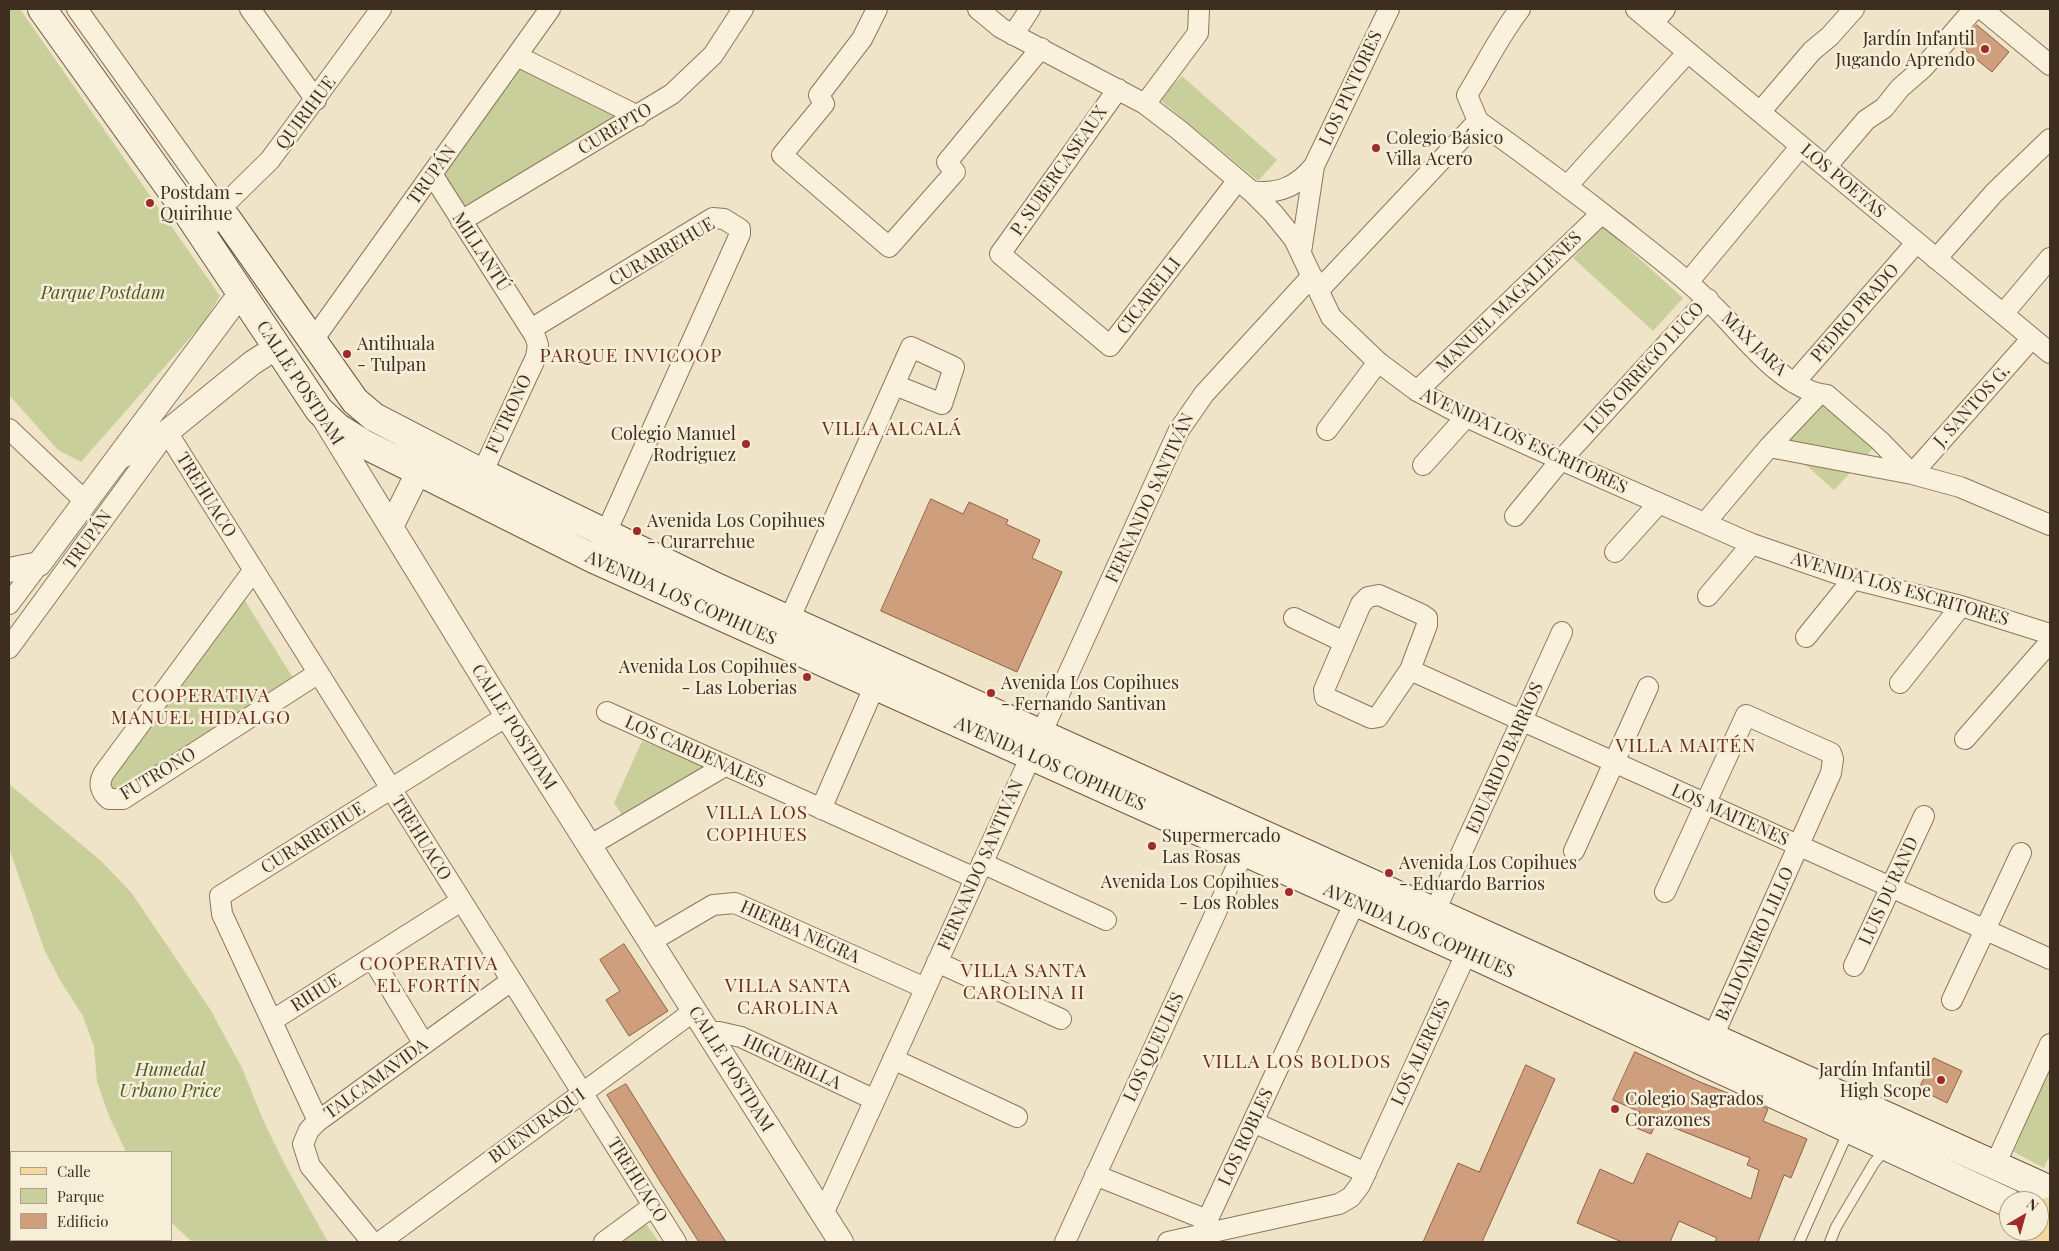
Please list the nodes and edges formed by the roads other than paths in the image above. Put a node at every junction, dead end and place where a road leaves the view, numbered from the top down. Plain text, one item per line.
1 (42, 9) edge
2 (77, 9) edge
3 (250, 9) edge
4 (381, 9) edge
5 (550, 9) edge
6 (743, 9) edge
7 (877, 9) edge
8 (978, 9) edge
9 (1030, 9) edge
10 (1199, 9) edge
11 (1389, 9) edge
12 (1520, 9) edge
13 (1636, 9) edge
14 (1854, 9) edge
15 (1974, 9) edge
16 (1982, 9) edge
17 (1659, 16) edge
18 (1013, 35) junction
19 (1041, 48) junction
20 (1688, 52) junction
21 (517, 56) junction
22 (2050, 65) edge
23 (1118, 89) junction
24 (316, 100) junction
25 (1145, 104) junction
26 (1760, 112) junction
27 (638, 116) junction
28 (1478, 121) junction
29 (2050, 139) edge
30 (1800, 146) junction
31 (1314, 166) junction
32 (1826, 166) junction
33 (432, 174) junction
34 (1244, 185) junction
35 (1568, 185) junction
36 (187, 212) junction
37 (1602, 213) junction
38 (224, 214) junction
39 (461, 220) junction
40 (1916, 243) junction
41 (1301, 252) junction
42 (1000, 254) joint
43 (2050, 258) edge
44 (1936, 259) junction
45 (1689, 281) junction
46 (1316, 283) junction
47 (241, 293) junction
48 (1708, 299) junction
49 (290, 307) junction
50 (2003, 314) junction
51 (531, 329) junction
52 (2032, 338) junction
53 (314, 340) junction
54 (277, 347) junction
55 (2050, 353) edge
56 (1378, 362) junction
57 (1794, 383) junction
58 (895, 385) dead end
59 (1417, 391) junction
60 (1819, 394) junction
61 (319, 410) junction
62 (1466, 417) junction
63 (9, 429) edge
64 (1327, 430) dead end
65 (167, 432) junction
66 (431, 447) junction
67 (1769, 447) junction
68 (114, 460) junction
69 (1561, 460) junction
70 (1423, 465) dead end
71 (418, 472) junction
72 (482, 473) junction
73 (1912, 474) junction
74 (470, 498) junction
75 (85, 501) junction
76 (1660, 503) junction
77 (1515, 516) dead end
78 (1705, 523) junction
79 (2050, 524) edge
80 (391, 526) junction
81 (605, 534) junction
82 (1752, 544) junction
83 (1615, 552) dead end
84 (594, 559) junction
85 (39, 564) junction
86 (9, 570) edge
87 (253, 571) junction
88 (1853, 579) junction
89 (1708, 596) dead end
90 (9, 604) edge
91 (1961, 606) junction
92 (1294, 618) dead end
93 (789, 620) junction
94 (1562, 632) dead end
95 (2050, 634) edge
96 (1806, 637) dead end
97 (1344, 642) junction
98 (2050, 642) edge
99 (9, 648) edge
100 (1410, 670) junction
101 (317, 674) junction
102 (1900, 683) dead end
103 (876, 686) junction
104 (1648, 687) dead end
105 (607, 712) dead end
106 (507, 716) junction
107 (1522, 721) junction
108 (1965, 739) dead end
109 (1036, 744) junction
110 (1614, 762) junction
111 (724, 766) junction
112 (390, 789) junction
113 (1705, 804) junction
114 (821, 809) junction
115 (1924, 816) dead end
116 (589, 846) junction
117 (1800, 846) junction
118 (1574, 850) dead end
119 (1244, 851) junction
120 (2021, 853) dead end
121 (978, 871) junction
122 (1890, 887) junction
123 (1665, 892) dead end
124 (220, 896) joint
125 (461, 901) junction
126 (1355, 902) junction
127 (1435, 911) junction
128 (1106, 920) dead end
129 (1984, 929) junction
130 (1472, 941) junction
131 (650, 942) junction
132 (372, 958) junction
133 (2050, 959) edge
134 (937, 962) junction
135 (1854, 966) dead end
136 (511, 981) junction
137 (925, 988) junction
138 (1952, 1000) dead end
139 (694, 1011) junction
140 (1061, 1019) dead end
141 (273, 1020) junction
142 (708, 1032) junction
143 (424, 1044) junction
144 (2050, 1044) edge
145 (1708, 1048) junction
146 (893, 1059) junction
147 (582, 1093) junction
148 (875, 1100) junction
149 (1017, 1117) dead end
150 (318, 1121) junction
151 (1253, 1122) junction
152 (1850, 1130) junction
153 (1887, 1147) junction
154 (1988, 1162) junction
155 (1366, 1173) junction
156 (1096, 1175) junction
157 (2050, 1190) edge
158 (1999, 1197) edge
159 (653, 1206) junction
160 (823, 1214) junction
161 (1204, 1228) junction
162 (372, 1242) edge
163 (380, 1242) edge
164 (604, 1242) edge
165 (676, 1242) edge
166 (841, 1242) edge
167 (1065, 1242) edge
168 (1168, 1242) edge
169 (1799, 1242) edge
170 (1830, 1242) edge

1 - 36 main road, CALLE POSTDAM
2 - 38 street, CALLE POSTDAM
3 - 24 street
4 - 24 street, QUIRIHUE
5 - 21 street, TRUPÁN
6 - 27 street, CUREPTO
7 - 19 street
8 - 18 street, AVENIDA LOS ESCRITORES
9 - 18 street
10 - 25 street
11 - 31 street, LOS PINTORES
12 - 28 street
13 - 17 street, LOS POETAS
14 - 26 street
15 - 32 street
16 - 22 street
17 - 20 street, LOS POETAS
18 - 19 street, AVENIDA LOS ESCRITORES
19 - 23 street, AVENIDA LOS ESCRITORES
20 - 26 street, LOS POETAS
20 - 35 street
21 - 27 street
21 - 33 street, TRUPÁN
23 - 25 street, AVENIDA LOS ESCRITORES
23 - 42 street, P. SUBERCASEAUX
24 - 38 street, QUIRIHUE
25 - 34 street, AVENIDA LOS ESCRITORES
26 - 30 street, LOS POETAS
27 - 39 street, CUREPTO
28 - 35 street, MAX JARA
28 - 46 street, FERNANDO SANTIVÁN
29 - 44 street
30 - 32 street, LOS POETAS
30 - 45 street, LUIS ORREGO LUCO
31 - 34 street, LOS PINTORES
31 - 41 street, LOS PINTORES
32 - 40 street, LOS POETAS
33 - 39 street, MILLANTÚ
33 - 53 street, TRUPÁN
34 - 41 street, AVENIDA LOS ESCRITORES
34 - 42 street, CICARELLI
35 - 37 street, MAX JARA
36 - 38 main road
36 - 47 main road, CALLE POSTDAM
37 - 45 street, MAX JARA
37 - 59 street, MANUEL MAGALLENES
38 - 49 main road, CALLE POSTDAM
39 - 51 street, MILLANTÚ
40 - 44 street, LOS POETAS
40 - 57 street, PEDRO PRADO
41 - 46 street, AVENIDA LOS ESCRITORES
43 - 50 street
44 - 50 street, LOS POETAS
45 - 48 street, MAX JARA
46 - 56 street, AVENIDA LOS ESCRITORES
46 - 109 street, FERNANDO SANTIVÁN
47 - 49 main road
47 - 54 main road, CALLE POSTDAM
47 - 68 street, TRUPÁN
48 - 57 street, MAX JARA
48 - 69 street, LUIS ORREGO LUCO
49 - 53 main road, CALLE POSTDAM
50 - 52 street, LOS POETAS
51 - 72 street, FUTRONO
51 - 81 street, CURARREHUE
52 - 55 street, LOS POETAS
52 - 73 street, J. SANTOS G.
53 - 66 main road, CALLE POSTDAM
54 - 61 main road, CALLE POSTDAM
54 - 65 street, TRUPÁN
56 - 59 street, AVENIDA LOS ESCRITORES
56 - 64 street
57 - 60 street, MAX JARA
58 - 93 street
59 - 62 street, AVENIDA LOS ESCRITORES
60 - 67 street
60 - 73 street, MAX JARA
61 - 71 main road, AVENIDA LOS COPIHUES
61 - 80 street, CALLE POSTDAM
62 - 69 street, AVENIDA LOS ESCRITORES
62 - 70 street
63 - 75 street
65 - 68 street, TRUPÁN
65 - 87 street, TREHUACO
65 - 99 street, TRUPÁN
66 - 71 street
66 - 72 main road, AVENIDA LOS COPIHUES
67 - 73 street
67 - 78 street
68 - 75 street, TRUPÁN
69 - 76 street, AVENIDA LOS ESCRITORES
69 - 77 street, LUIS ORREGO LUCO
71 - 74 main road, AVENIDA LOS COPIHUES
71 - 80 street
72 - 74 street, FUTRONO
72 - 81 main road, AVENIDA LOS COPIHUES
73 - 79 street
74 - 84 main road, AVENIDA LOS COPIHUES
75 - 85 street, TRUPÁN
76 - 78 street, AVENIDA LOS ESCRITORES
76 - 83 street
78 - 82 street, AVENIDA LOS ESCRITORES
80 - 106 street, CALLE POSTDAM
81 - 84 street, CURARREHUE
81 - 93 main road, AVENIDA LOS COPIHUES
82 - 88 street, AVENIDA LOS ESCRITORES
82 - 89 street
84 - 103 main road, AVENIDA LOS COPIHUES
85 - 86 street
85 - 90 street, TRUPÁN
87 - 101 street, TREHUACO
87 - 101 street, FUTRONO
88 - 91 street, AVENIDA LOS ESCRITORES
88 - 96 street
91 - 95 street, AVENIDA LOS ESCRITORES
91 - 102 street
92 - 97 street
93 - 109 main road, AVENIDA LOS COPIHUES
94 - 107 street, EDUARDO BARRIOS
97 - 100 street
97 - 100 street
98 - 108 street
100 - 107 street, LOS MAITENES
101 - 112 street, TREHUACO
103 - 109 main road, AVENIDA LOS COPIHUES
103 - 114 street
104 - 110 street
105 - 111 street, LOS CARDENALES
106 - 112 street, CURARREHUE
106 - 116 street, CALLE POSTDAM
107 - 110 street, LOS MAITENES
107 - 127 street, EDUARDO BARRIOS
109 - 119 main road, AVENIDA LOS COPIHUES
109 - 121 street, FERNANDO SANTIVÁN
109 - 127 main road, AVENIDA LOS COPIHUES
110 - 113 street, LOS MAITENES
110 - 118 street
111 - 114 street, LOS CARDENALES
111 - 116 street
112 - 124 street, CURARREHUE
112 - 125 street, TREHUACO
113 - 117 street, LOS MAITENES
113 - 117 street, BALDOMERO LILLO
113 - 123 street
114 - 121 street, LOS CARDENALES
115 - 122 street, LUIS DURAND
116 - 131 street, CALLE POSTDAM
117 - 122 street, LOS MAITENES
117 - 145 street, BALDOMERO LILLO
119 - 126 main road, AVENIDA LOS COPIHUES
119 - 156 street, LOS QUEULES
120 - 129 street
121 - 128 street, LOS CARDENALES
121 - 134 street, FERNANDO SANTIVÁN
122 - 129 street, LOS MAITENES
122 - 135 street, LUIS DURAND
124 - 141 street, TALCAMAVIDA
125 - 132 street, RIHUE
125 - 136 street, TREHUACO
126 - 130 main road, AVENIDA LOS COPIHUES
126 - 151 street, LOS ROBLES
127 - 130 main road, AVENIDA LOS COPIHUES
129 - 133 street, LOS MAITENES
129 - 138 street
130 - 145 main road, AVENIDA LOS COPIHUES
130 - 155 street, LOS ALERCES
131 - 137 street, HIERBA NEGRA
131 - 139 street, CALLE POSTDAM
132 - 141 street, RIHUE
132 - 143 street
134 - 137 street, FERNANDO SANTIVÁN
134 - 140 street
136 - 143 street, TALCAMAVIDA
136 - 147 street, TREHUACO
137 - 146 street, FERNANDO SANTIVÁN
139 - 142 street, CALLE POSTDAM
139 - 147 street, BUENURAQUI
141 - 150 street, TALCAMAVIDA
142 - 148 street, HIGUERILLA
142 - 160 street, CALLE POSTDAM
143 - 150 street, TALCAMAVIDA
144 - 154 street
145 - 152 main road, AVENIDA LOS COPIHUES
145 - 154 main road, AVENIDA LOS COPIHUES
146 - 148 street, FERNANDO SANTIVÁN
146 - 149 street
147 - 159 street, TREHUACO
147 - 163 street, BUENURAQUI
148 - 160 street, FERNANDO SANTIVÁN
150 - 162 street
151 - 155 street
151 - 161 street, LOS ROBLES
152 - 153 main road, AVENIDA LOS COPIHUES
152 - 154 main road
152 - 169 lane
153 - 158 main road, AVENIDA LOS COPIHUES
153 - 170 lane
154 - 157 main road, AVENIDA LOS COPIHUES
155 - 161 street, LOS ALERCES
156 - 161 street
156 - 167 street, LOS QUEULES
159 - 164 street
159 - 165 street, TREHUACO
160 - 166 street, CALLE POSTDAM
161 - 168 street, LOS ALERCES

